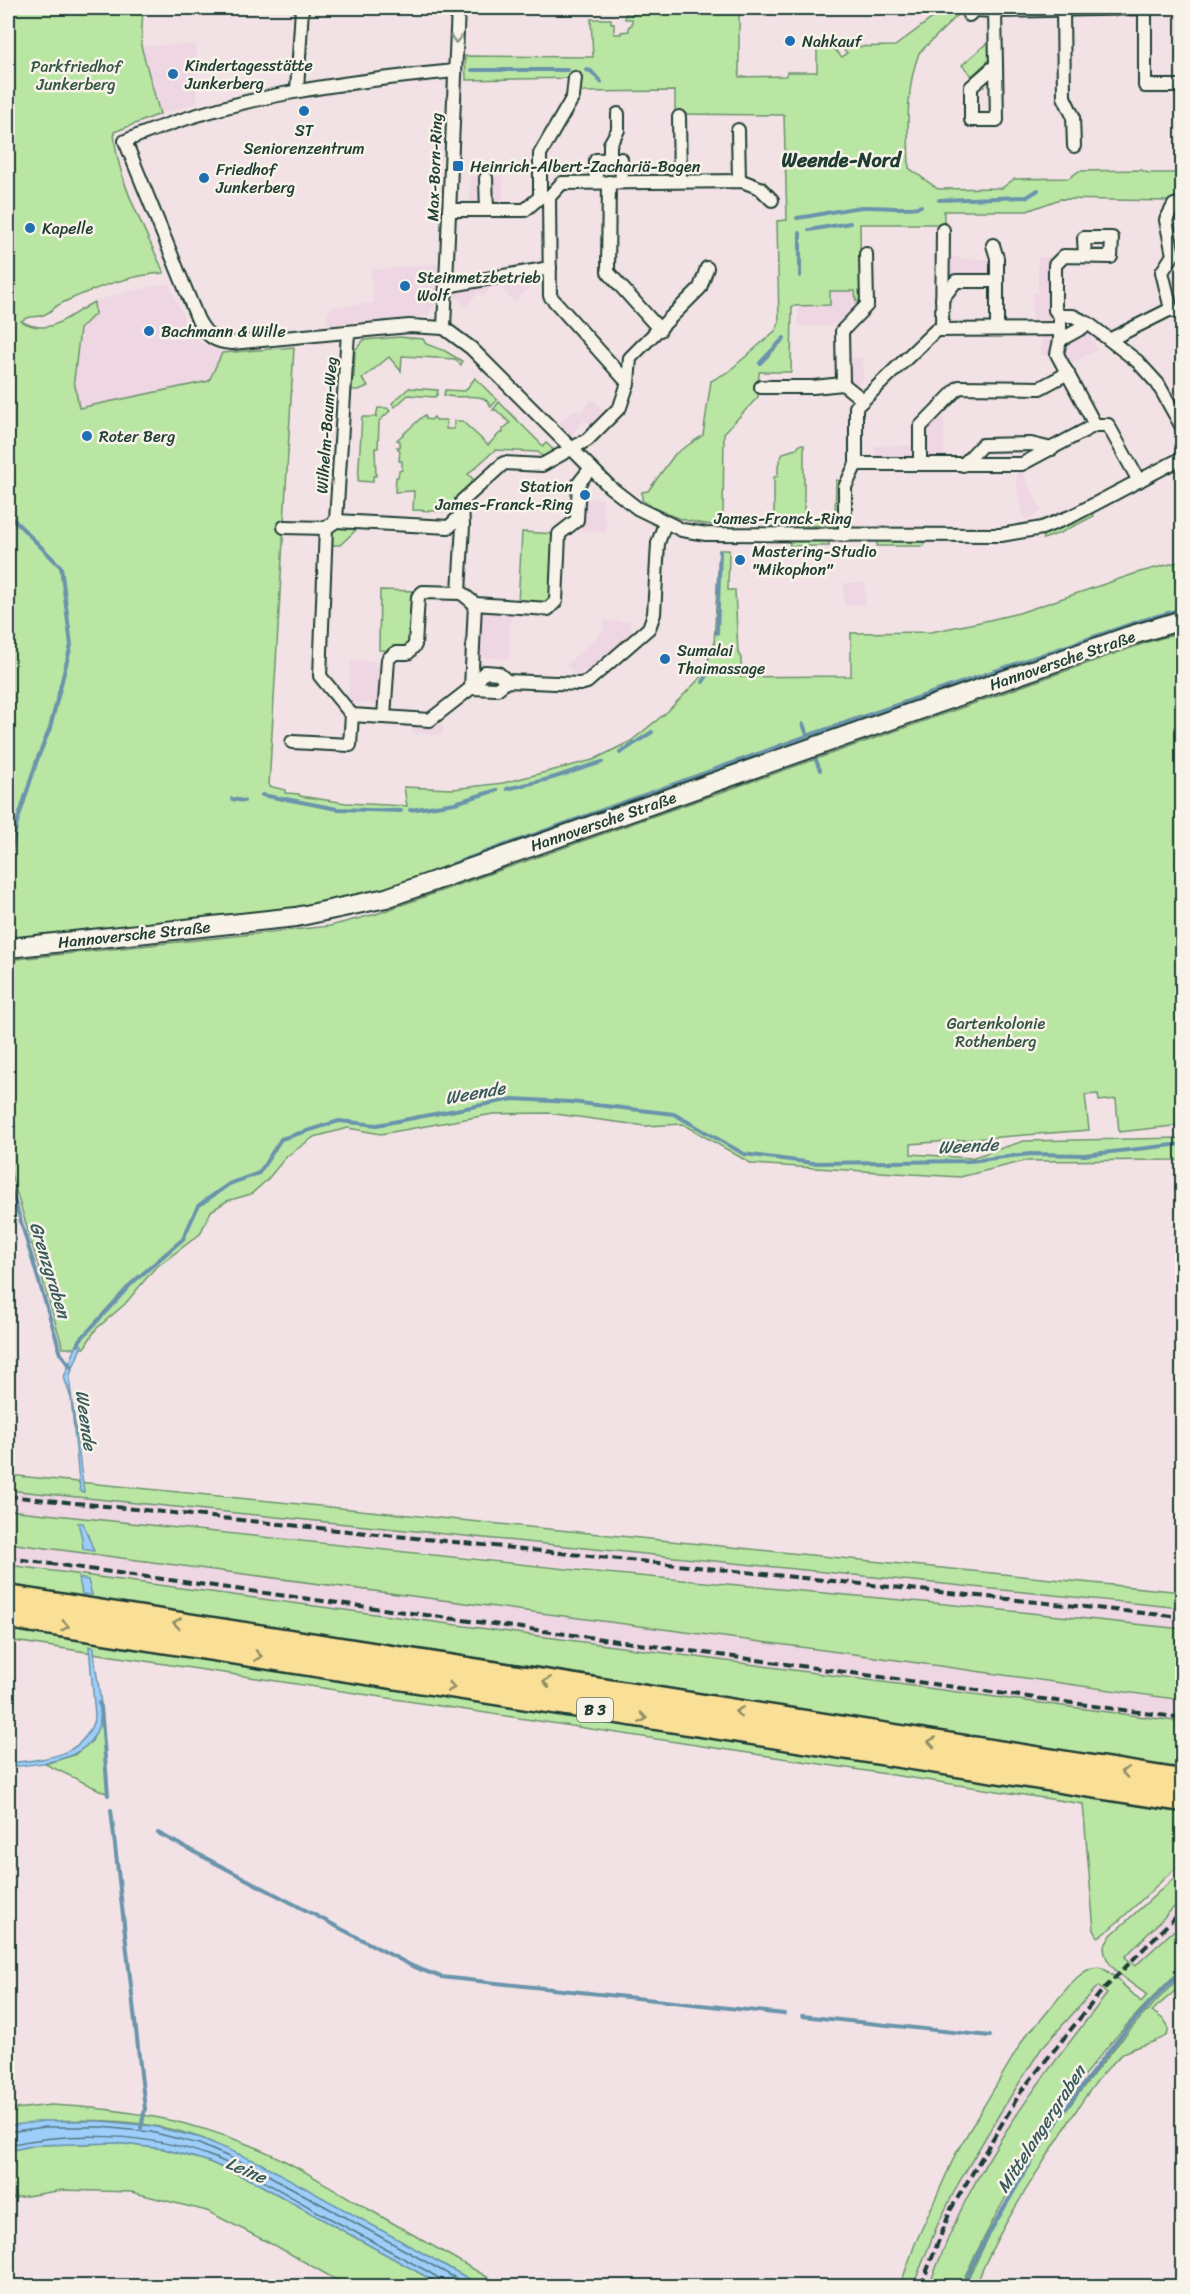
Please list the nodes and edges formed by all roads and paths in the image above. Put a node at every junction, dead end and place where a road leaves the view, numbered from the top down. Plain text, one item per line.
1 (302, 8) edge
2 (458, 8) edge
3 (1063, 8) edge
4 (1145, 8) edge
5 (995, 11) junction
6 (969, 15) dead end
7 (996, 65) dead end
8 (455, 71) junction
9 (575, 78) dead end
10 (1182, 86) edge
11 (297, 90) junction
12 (618, 114) dead end
13 (680, 117) dead end
14 (738, 130) dead end
15 (1074, 146) dead end
16 (610, 159) junction
17 (486, 178) dead end
18 (739, 181) junction
19 (602, 182) junction
20 (622, 182) junction
21 (680, 182) junction
22 (544, 197) junction
23 (772, 200) dead end
24 (1182, 203) edge
25 (449, 210) junction
26 (487, 210) junction
27 (943, 230) dead end
28 (993, 245) dead end
29 (866, 254) dead end
30 (1084, 256) dead end
31 (550, 268) junction
32 (707, 268) dead end
33 (535, 271) junction
34 (997, 280) junction
35 (446, 286) junction
36 (550, 287) junction
37 (942, 299) junction
38 (1171, 309) junction
39 (1182, 315) edge
40 (1089, 324) junction
41 (444, 328) junction
42 (1060, 328) junction
43 (997, 329) junction
44 (660, 330) junction
45 (942, 330) junction
46 (348, 332) junction
47 (1111, 339) junction
48 (1057, 354) junction
49 (1068, 373) junction
50 (628, 383) junction
51 (843, 384) junction
52 (1045, 385) junction
53 (761, 387) dead end
54 (863, 400) junction
55 (1095, 425) junction
56 (1182, 426) edge
57 (1052, 449) junction
58 (571, 450) junction
59 (1182, 458) edge
60 (920, 463) junction
61 (856, 464) junction
62 (963, 465) junction
63 (591, 468) junction
64 (1139, 481) junction
65 (462, 514) junction
66 (665, 523) junction
67 (331, 525) junction
68 (284, 527) dead end
69 (845, 535) junction
70 (461, 593) junction
71 (475, 604) junction
72 (1182, 620) edge
73 (471, 688) junction
74 (352, 716) junction
75 (384, 717) junction
76 (292, 742) dead end
77 (8, 948) edge
78 (8, 1597) edge
79 (8, 1617) edge
80 (1182, 1781) edge
81 (1182, 1800) edge

1 - 11 street
2 -> 8 street, Max-Born-Ring
3 - 4 street
3 - 5 street
3 - 15 street
4 - 10 street
5 - 6 street
5 - 7 street
8 - 11 street
8 - 25 street, Max-Born-Ring
9 - 22 street
11 - 46 street
12 - 16 street
13 - 21 street
14 - 18 street
16 - 19 street
16 - 20 street
17 - 26 street
18 - 21 street
18 - 23 street
19 - 20 street
19 - 22 street
19 - 44 street
20 - 21 street
22 - 26 street
22 - 31 street
24 - 38 street
25 - 26 street
25 - 35 street, Max-Born-Ring
27 - 37 street
28 - 34 street
29 - 51 street
30 - 42 street
31 - 33 street
31 - 36 street
32 - 44 street
33 - 35 street
33 - 36 street
34 - 37 street
34 - 43 street
35 - 41 street, Max-Born-Ring
36 - 50 street
37 - 45 street
38 - 39 street
38 - 47 street
40 - 42 street
40 - 42 street
40 - 47 street
41 - 46 street
41 - 58 street, James-Franck-Ring
42 - 43 street
42 - 48 street
43 - 45 street
44 - 50 street
45 - 54 street
46 - 67 street, Wilhelm-Baum-Weg
47 - 56 street
48 - 49 street
48 - 52 street
49 - 52 street
49 - 55 street
50 - 58 street
51 - 53 street
51 - 54 street
52 - 60 street
54 - 61 street
55 - 57 street
55 - 64 street
57 - 62 street
57 - 62 street
58 - 63 street, James-Franck-Ring
58 - 65 street
59 - 64 street, James-Franck-Ring
60 - 61 street
60 - 62 street
61 - 69 street
63 - 66 street, James-Franck-Ring
63 - 71 street
64 - 69 street, James-Franck-Ring
65 - 67 street
65 - 70 street
66 - 69 street, James-Franck-Ring
66 - 73 street
67 - 68 street
67 - 74 street, Wilhelm-Baum-Weg
70 - 71 street
70 - 75 street
71 - 73 street
72 - 77 street, Hannoversche Straße
73 - 75 street
74 - 75 street
74 - 76 street
80 -> 78 highway, B 3
79 -> 81 highway, B 3

